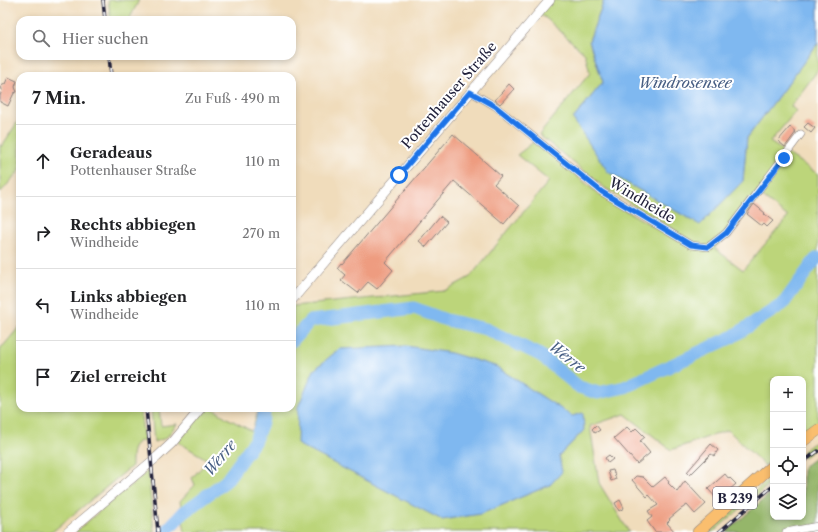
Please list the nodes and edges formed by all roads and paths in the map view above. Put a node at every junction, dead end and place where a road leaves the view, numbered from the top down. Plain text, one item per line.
1 (550, 0) edge
2 (470, 92) junction
3 (801, 134) dead end
4 (296, 295) edge
5 (198, 412) edge
6 (818, 430) edge
7 (806, 439) edge
8 (770, 468) edge
9 (818, 526) edge
10 (68, 532) edge
11 (698, 532) edge
12 (786, 532) edge

1 - 2 street, Pottenhauser Straße
2 - 3 street, Windheide
2 - 4 street, Pottenhauser Straße
5 - 10 street
6 - 7 main road
8 - 11 main road, B 239
9 - 12 street

